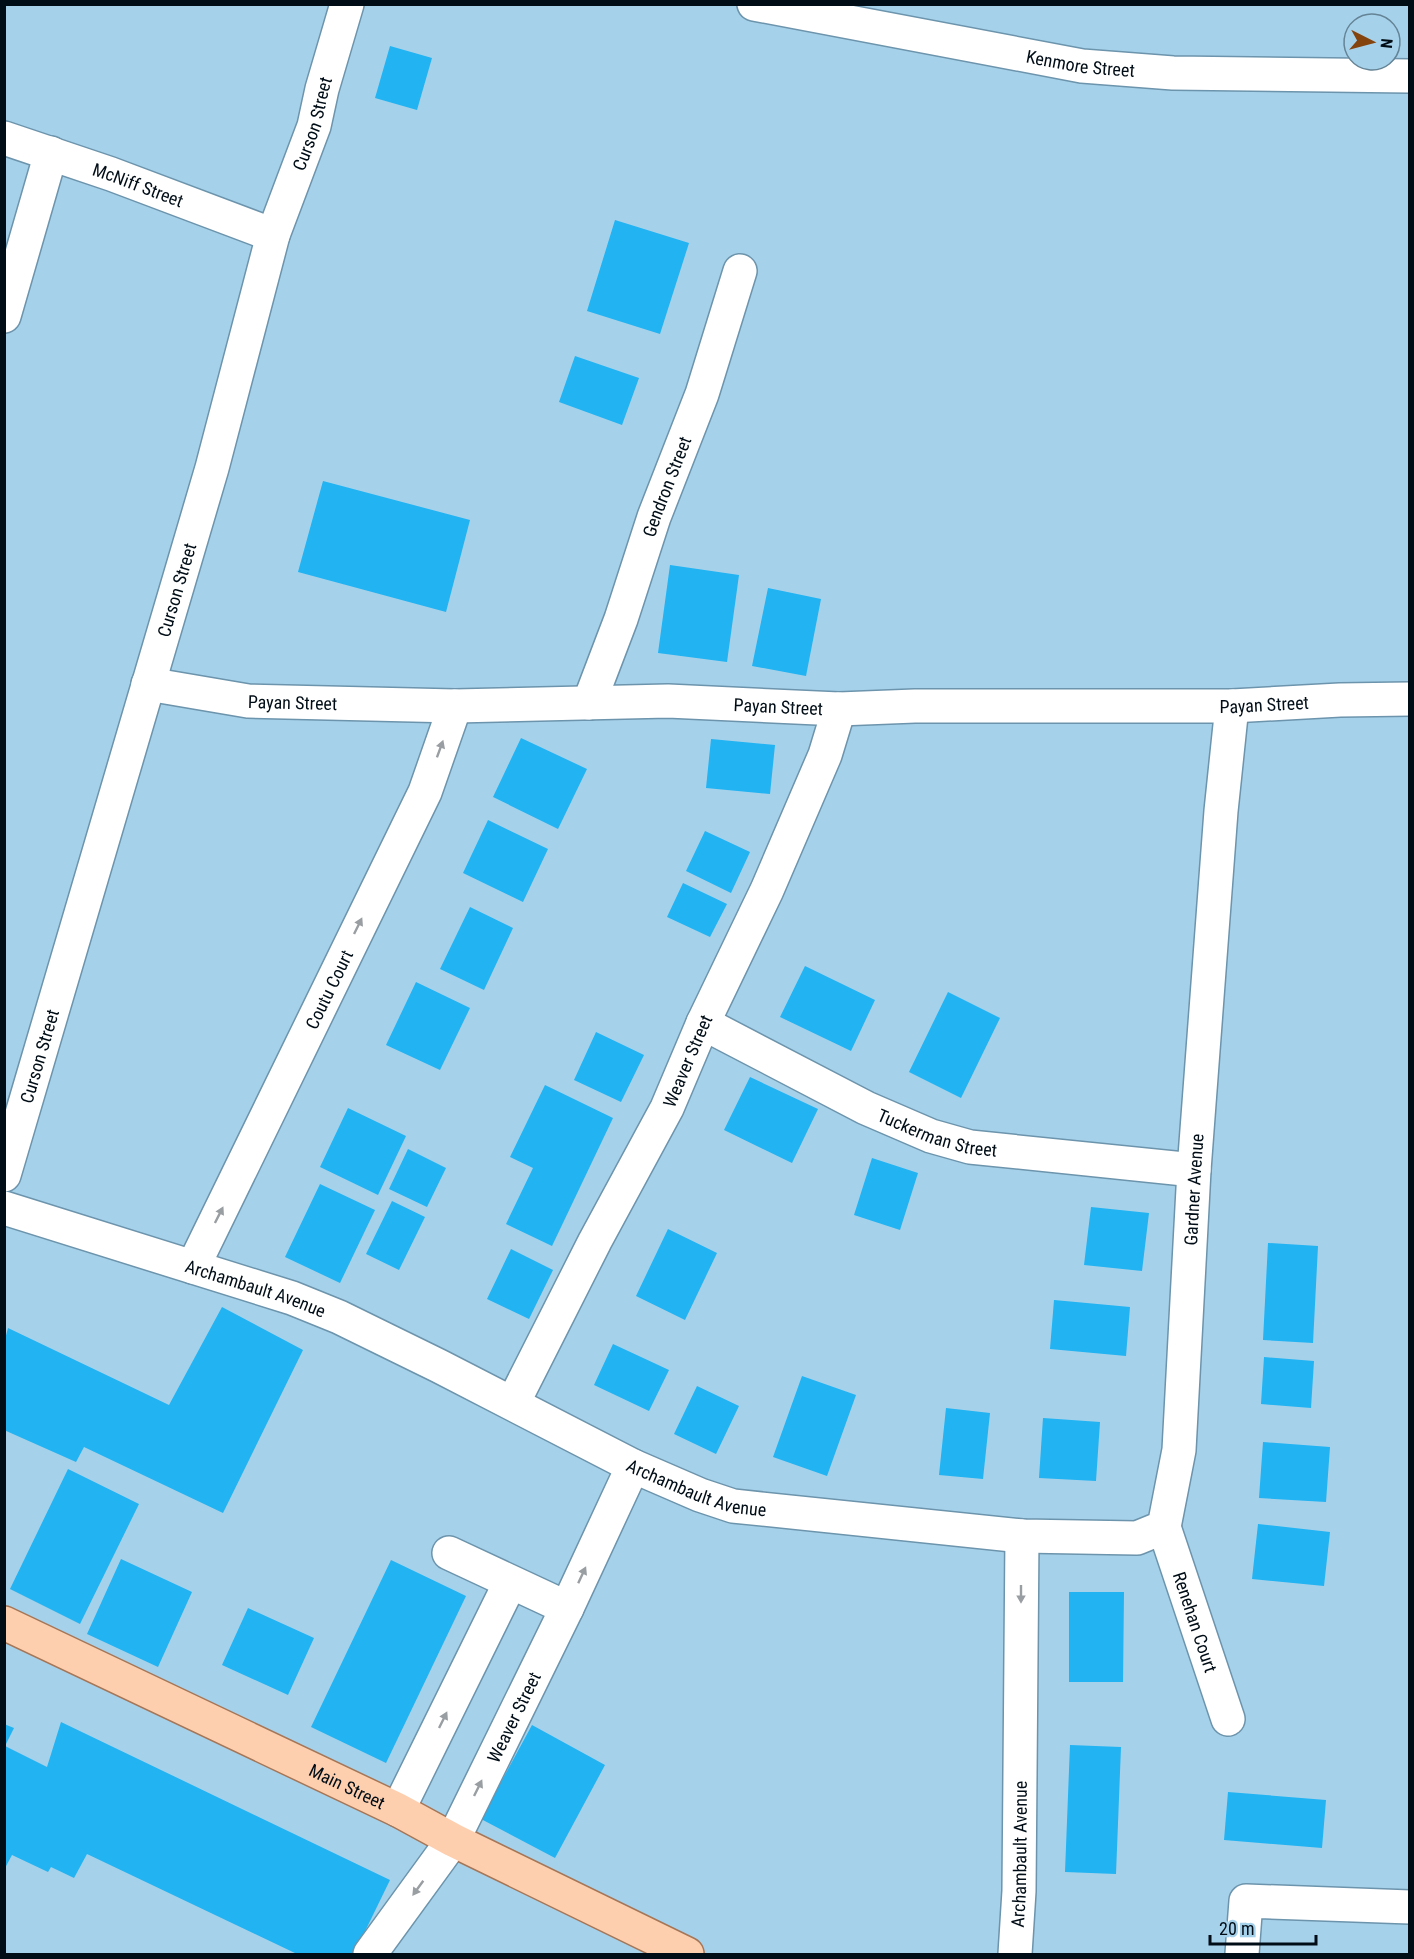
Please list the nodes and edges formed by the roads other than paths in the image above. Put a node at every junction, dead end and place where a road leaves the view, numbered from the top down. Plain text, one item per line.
1 (347, 4) edge
2 (754, 4) edge
3 (899, 17) edge
4 (1410, 76) edge
5 (4, 138) edge
6 (51, 153) junction
7 (273, 235) junction
8 (740, 271) dead end
9 (4, 316) edge
10 (148, 684) junction
11 (1410, 699) edge
12 (589, 703) junction
13 (455, 706) junction
14 (1232, 706) junction
15 (839, 709) junction
16 (703, 1023) junction
17 (1194, 1170) junction
18 (4, 1175) edge
19 (4, 1208) edge
20 (193, 1268) junction
21 (513, 1404) junction
22 (633, 1466) junction
23 (1164, 1527) junction
24 (1022, 1536) junction
25 (449, 1553) dead end
26 (510, 1583) junction
27 (567, 1608) junction
28 (4, 1623) edge
29 (1228, 1719) dead end
30 (398, 1810) junction
31 (453, 1840) junction
32 (1410, 1907) edge
33 (370, 1954) edge
34 (687, 1954) edge
35 (1015, 1954) edge
36 (1242, 1954) edge

1 - 7 street, Curson Street
2 - 3 street, Kenmore Street
3 - 4 street, Kenmore Street
5 - 6 street, McNiff Street
6 - 7 street, McNiff Street
6 - 9 street
7 - 10 street, Curson Street
8 - 12 street, Gendron Street
10 - 13 street, Payan Street
10 - 18 street, Curson Street
11 - 14 street, Payan Street
12 - 13 street, Payan Street
12 - 15 street, Payan Street
20 -> 13 street, Coutu Court
14 - 15 street, Payan Street
14 - 17 street, Gardner Avenue
15 - 16 street, Weaver Street
16 - 17 street, Tuckerman Street
16 - 21 street, Weaver Street
17 - 23 street, Gardner Avenue
19 - 20 street, Archambault Avenue
20 - 21 street, Archambault Avenue
21 - 22 street, Archambault Avenue
22 - 24 street, Archambault Avenue
27 -> 22 street, Weaver Street
23 - 24 street
23 - 29 street, Renehan Court
24 -> 35 street, Archambault Avenue
25 - 26 street
26 - 27 street
30 -> 26 street
31 -> 27 street, Weaver Street
28 - 30 main road, Main Street
30 - 31 main road, Main Street
31 -> 33 street, Weaver Street
31 - 34 main road, Main Street
32 - 36 street

